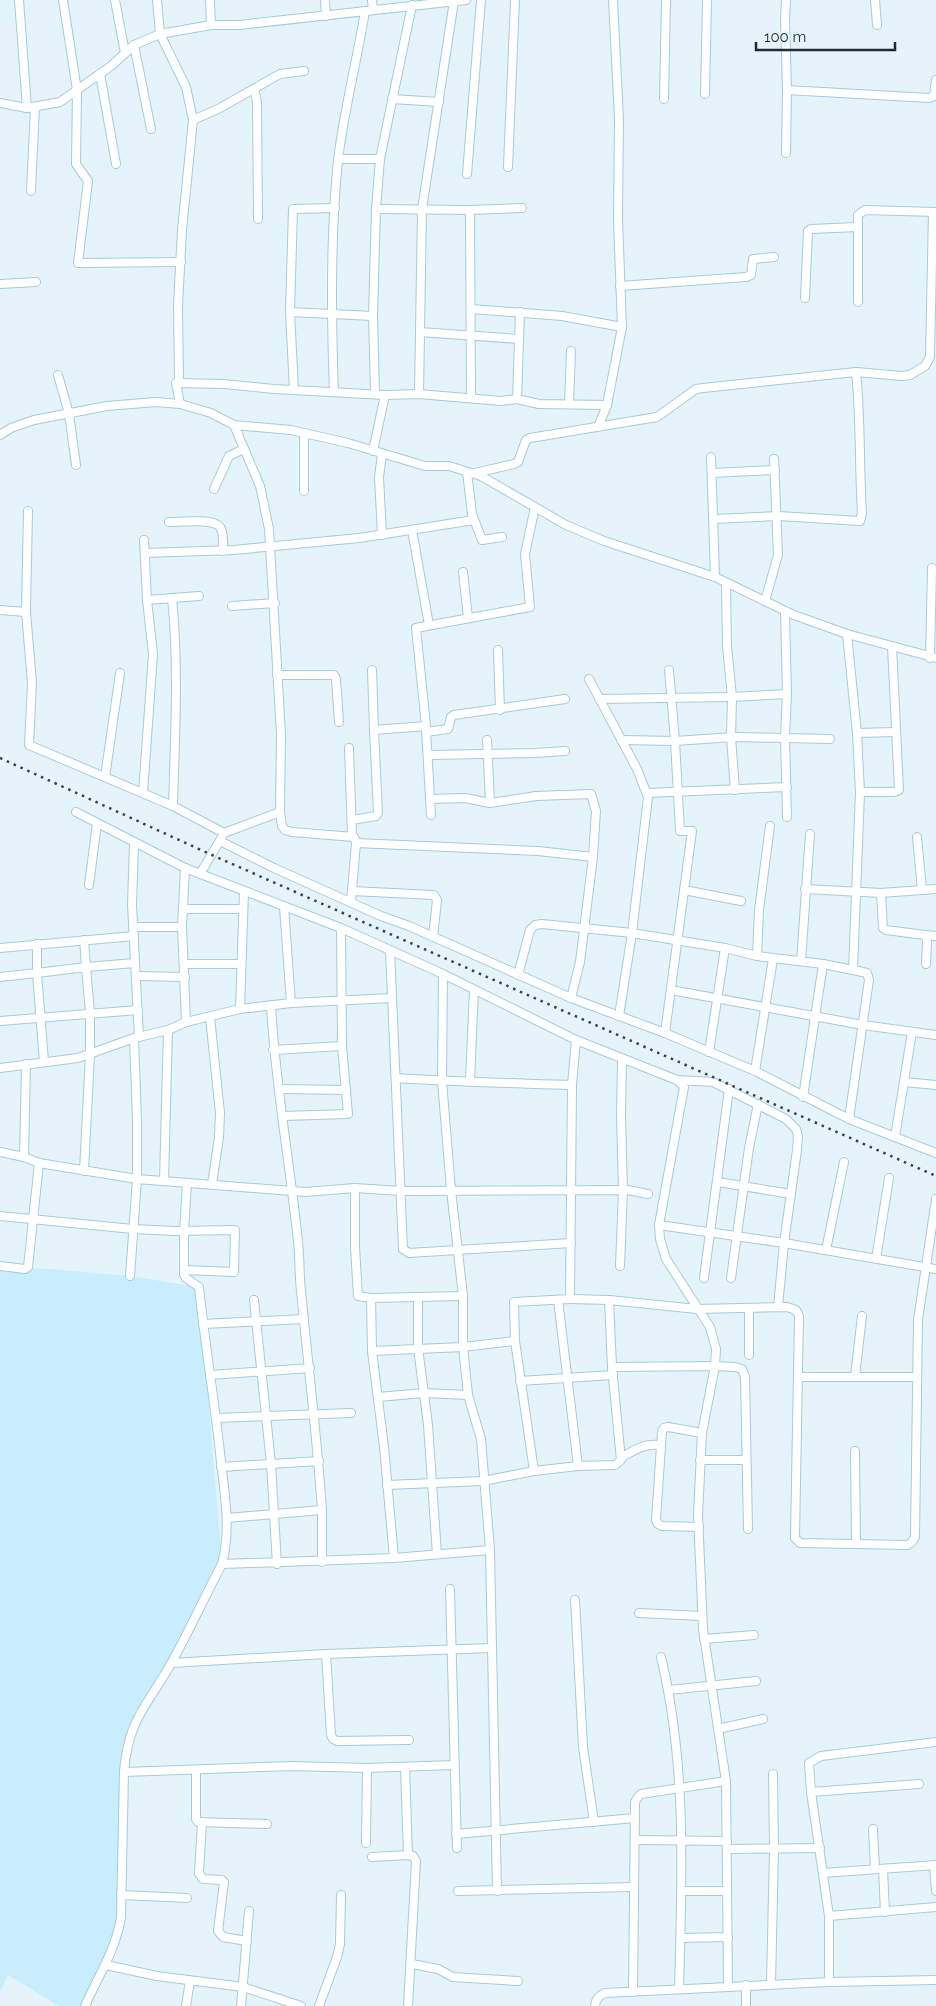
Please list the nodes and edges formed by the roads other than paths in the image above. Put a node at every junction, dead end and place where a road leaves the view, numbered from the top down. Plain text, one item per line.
1 (19, 0) edge
2 (63, 0) edge
3 (115, 0) edge
4 (157, 0) edge
5 (210, 0) edge
6 (325, 0) edge
7 (372, 0) edge
8 (466, 0) edge
9 (481, 0) edge
10 (515, 0) edge
11 (613, 0) edge
12 (666, 0) edge
13 (707, 0) edge
14 (786, 0) edge
15 (875, 0) edge
16 (459, 1) edge
17 (415, 3) edge
18 (369, 11) junction
19 (326, 16) junction
20 (211, 25) junction
21 (876, 25) dead end
22 (160, 34) junction
23 (134, 45) junction
24 (125, 53) junction
25 (304, 71) dead end
26 (100, 74) junction
27 (936, 80) edge
28 (254, 89) junction
29 (77, 90) junction
30 (787, 90) junction
31 (705, 94) dead end
32 (392, 99) junction
33 (664, 99) dead end
34 (438, 102) junction
35 (0, 103) edge
36 (31, 108) junction
37 (192, 120) junction
38 (151, 129) dead end
39 (786, 153) dead end
40 (338, 159) junction
41 (380, 159) junction
42 (116, 164) dead end
43 (508, 167) dead end
44 (467, 174) dead end
45 (31, 191) dead end
46 (335, 208) junction
47 (522, 208) dead end
48 (376, 209) junction
49 (422, 209) junction
50 (470, 210) junction
51 (935, 212) edge
52 (258, 219) dead end
53 (857, 227) junction
54 (774, 257) dead end
55 (181, 262) junction
56 (36, 282) dead end
57 (0, 284) edge
58 (620, 286) junction
59 (805, 298) dead end
60 (858, 302) dead end
61 (471, 308) junction
62 (290, 312) junction
63 (520, 312) junction
64 (331, 314) junction
65 (372, 316) junction
66 (622, 327) junction
67 (420, 332) junction
68 (471, 335) junction
69 (519, 339) junction
70 (571, 351) dead end
71 (856, 372) junction
72 (58, 375) dead end
73 (179, 383) junction
74 (294, 390) junction
75 (334, 392) junction
76 (375, 393) junction
77 (419, 394) junction
78 (385, 395) junction
79 (471, 398) junction
80 (517, 398) junction
81 (180, 404) junction
82 (568, 404) junction
83 (607, 405) junction
84 (70, 414) junction
85 (234, 425) junction
86 (598, 427) junction
87 (304, 433) junction
88 (0, 435) edge
89 (244, 449) junction
90 (373, 451) junction
91 (382, 454) junction
92 (711, 457) dead end
93 (774, 459) dead end
94 (76, 465) dead end
95 (775, 470) junction
96 (470, 473) junction
97 (712, 473) junction
98 (214, 489) dead end
99 (304, 491) dead end
100 (535, 507) junction
101 (28, 511) dead end
102 (778, 516) junction
103 (713, 519) junction
104 (474, 520) junction
105 (169, 522) dead end
106 (412, 530) junction
107 (382, 535) junction
108 (502, 536) dead end
109 (144, 540) dead end
110 (271, 547) junction
111 (223, 550) junction
112 (145, 553) junction
113 (932, 568) dead end
114 (462, 572) dead end
115 (715, 577) junction
116 (726, 583) junction
117 (199, 596) dead end
118 (172, 598) junction
119 (147, 600) junction
120 (764, 601) junction
121 (275, 603) junction
122 (232, 606) dead end
123 (0, 610) edge
124 (26, 612) junction
125 (786, 612) junction
126 (468, 618) junction
127 (429, 625) junction
128 (847, 634) junction
129 (892, 646) junction
130 (498, 650) dead end
131 (934, 658) edge
132 (372, 670) dead end
133 (669, 670) dead end
134 (120, 673) dead end
135 (277, 675) junction
136 (589, 679) dead end
137 (787, 694) junction
138 (672, 697) junction
139 (732, 697) junction
140 (565, 699) dead end
141 (599, 699) junction
142 (500, 710) junction
143 (339, 722) dead end
144 (426, 729) junction
145 (374, 730) junction
146 (896, 732) junction
147 (857, 733) junction
148 (731, 737) junction
149 (786, 737) junction
150 (830, 739) dead end
151 (487, 740) dead end
152 (621, 740) junction
153 (675, 741) junction
154 (349, 748) dead end
155 (565, 751) dead end
156 (488, 754) junction
157 (428, 755) junction
158 (105, 776) junction
159 (787, 787) junction
160 (735, 790) junction
161 (678, 792) junction
162 (860, 792) junction
163 (144, 793) junction
164 (646, 793) junction
165 (430, 799) junction
166 (490, 803) junction
167 (173, 806) junction
168 (76, 812) dead end
169 (280, 812) junction
170 (431, 815) dead end
171 (787, 817) dead end
172 (352, 820) junction
173 (97, 823) junction
174 (770, 826) dead end
175 (224, 833) junction
176 (810, 834) dead end
177 (917, 837) dead end
178 (354, 839) junction
179 (220, 841) junction
180 (134, 843) junction
181 (593, 857) junction
182 (185, 868) junction
183 (200, 874) junction
184 (89, 885) dead end
185 (805, 889) junction
186 (684, 890) junction
187 (922, 890) junction
188 (936, 890) edge
189 (244, 892) junction
190 (352, 892) junction
191 (854, 892) junction
192 (881, 893) junction
193 (741, 901) dead end
194 (351, 902) junction
195 (284, 907) junction
196 (183, 908) junction
197 (244, 909) junction
198 (133, 927) junction
199 (182, 927) junction
200 (584, 927) junction
201 (341, 928) junction
202 (632, 933) junction
203 (925, 935) junction
204 (134, 936) junction
205 (936, 936) edge
206 (433, 937) junction
207 (84, 940) junction
208 (678, 940) junction
209 (37, 944) junction
210 (0, 948) edge
211 (725, 948) junction
212 (390, 950) junction
213 (757, 956) junction
214 (773, 959) junction
215 (801, 961) junction
216 (135, 963) junction
217 (185, 964) junction
218 (241, 964) junction
219 (823, 964) junction
220 (926, 964) dead end
221 (86, 967) junction
222 (852, 970) junction
223 (36, 973) junction
224 (443, 974) junction
225 (518, 975) junction
226 (136, 976) junction
227 (0, 977) edge
228 (185, 977) junction
229 (474, 990) junction
230 (671, 990) junction
231 (392, 998) junction
232 (571, 998) junction
233 (717, 998) junction
234 (342, 1000) junction
235 (291, 1003) junction
236 (270, 1005) junction
237 (766, 1007) junction
238 (240, 1009) junction
239 (138, 1010) junction
240 (90, 1013) junction
241 (619, 1016) junction
242 (815, 1016) junction
243 (210, 1017) junction
244 (40, 1018) junction
245 (0, 1022) edge
246 (186, 1022) junction
247 (863, 1025) junction
248 (168, 1030) junction
249 (912, 1032) junction
250 (665, 1033) junction
251 (936, 1035) edge
252 (136, 1038) junction
253 (576, 1040) junction
254 (342, 1046) junction
255 (273, 1050) junction
256 (708, 1052) junction
257 (90, 1054) junction
258 (622, 1060) junction
259 (44, 1062) junction
260 (26, 1064) junction
261 (0, 1068) edge
262 (755, 1071) junction
263 (396, 1078) junction
264 (470, 1080) junction
265 (677, 1080) junction
266 (442, 1081) junction
267 (904, 1082) junction
268 (936, 1085) edge
269 (572, 1086) junction
270 (280, 1089) junction
271 (729, 1089) junction
272 (346, 1090) junction
273 (804, 1097) junction
274 (758, 1104) junction
275 (283, 1116) junction
276 (849, 1120) junction
277 (895, 1137) junction
278 (0, 1152) edge
279 (936, 1153) edge
280 (24, 1157) junction
281 (844, 1162) dead end
282 (39, 1163) junction
283 (84, 1171) junction
284 (889, 1178) dead end
285 (136, 1179) junction
286 (164, 1181) junction
287 (718, 1182) junction
288 (187, 1183) junction
289 (212, 1184) junction
290 (744, 1186) junction
291 (354, 1188) junction
292 (292, 1190) junction
293 (451, 1190) junction
294 (572, 1190) junction
295 (623, 1190) junction
296 (400, 1191) junction
297 (648, 1194) dead end
298 (791, 1194) junction
299 (936, 1199) edge
300 (0, 1216) edge
301 (34, 1220) junction
302 (659, 1224) junction
303 (133, 1229) junction
304 (184, 1231) junction
305 (711, 1232) junction
306 (738, 1236) junction
307 (571, 1243) junction
308 (784, 1243) junction
309 (459, 1249) junction
310 (826, 1250) junction
311 (876, 1259) junction
312 (0, 1266) edge
313 (620, 1266) dead end
314 (924, 1268) junction
315 (936, 1269) edge
316 (184, 1270) junction
317 (130, 1276) dead end
318 (704, 1278) dead end
319 (731, 1278) dead end
320 (463, 1296) junction
321 (418, 1297) junction
322 (371, 1298) junction
323 (570, 1299) junction
324 (254, 1300) dead end
325 (558, 1300) junction
326 (609, 1300) junction
327 (778, 1307) junction
328 (749, 1308) junction
329 (697, 1309) junction
330 (862, 1316) dead end
331 (304, 1319) junction
332 (256, 1321) junction
333 (203, 1324) junction
334 (515, 1341) junction
335 (463, 1347) junction
336 (418, 1348) junction
337 (372, 1351) junction
338 (749, 1355) dead end
339 (715, 1366) junction
340 (310, 1368) junction
341 (262, 1371) junction
342 (612, 1371) junction
343 (210, 1375) junction
344 (855, 1376) junction
345 (798, 1377) junction
346 (917, 1377) junction
347 (568, 1378) junction
348 (520, 1381) junction
349 (424, 1393) junction
350 (468, 1395) junction
351 (378, 1397) junction
352 (351, 1413) dead end
353 (315, 1414) junction
354 (266, 1416) junction
355 (216, 1418) junction
356 (702, 1433) junction
357 (660, 1444) junction
358 (855, 1451) dead end
359 (622, 1457) junction
360 (700, 1460) junction
361 (746, 1460) junction
362 (319, 1461) junction
363 (271, 1464) junction
364 (578, 1466) junction
365 (222, 1467) junction
366 (534, 1471) junction
367 (483, 1481) junction
368 (431, 1484) junction
369 (387, 1486) junction
370 (322, 1510) junction
371 (274, 1514) junction
372 (227, 1518) junction
373 (699, 1528) junction
374 (748, 1528) dead end
375 (856, 1544) junction
376 (490, 1550) junction
377 (437, 1554) junction
378 (394, 1558) junction
379 (322, 1562) junction
380 (222, 1564) junction
381 (277, 1564) junction
382 (450, 1589) dead end
383 (575, 1600) dead end
384 (639, 1613) dead end
385 (702, 1616) junction
386 (754, 1635) dead end
387 (704, 1639) junction
388 (453, 1648) junction
389 (492, 1648) junction
390 (326, 1654) junction
391 (661, 1657) dead end
392 (172, 1662) junction
393 (756, 1680) dead end
394 (711, 1687) junction
395 (668, 1690) junction
396 (763, 1720) dead end
397 (718, 1729) junction
398 (409, 1740) dead end
399 (936, 1742) edge
400 (454, 1765) junction
401 (405, 1767) junction
402 (367, 1768) junction
403 (196, 1771) junction
404 (124, 1772) junction
405 (773, 1774) dead end
406 (726, 1781) junction
407 (920, 1784) dead end
408 (680, 1788) junction
409 (811, 1792) junction
410 (635, 1818) junction
411 (202, 1822) junction
412 (594, 1822) junction
413 (267, 1824) dead end
414 (873, 1829) dead end
415 (496, 1830) junction
416 (456, 1834) junction
417 (635, 1840) junction
418 (681, 1841) junction
419 (366, 1843) dead end
420 (727, 1845) junction
421 (456, 1848) dead end
422 (774, 1848) junction
423 (820, 1848) junction
424 (408, 1855) junction
425 (372, 1856) dead end
426 (935, 1865) edge
427 (879, 1869) junction
428 (823, 1873) junction
429 (634, 1887) junction
430 (681, 1890) junction
431 (727, 1890) junction
432 (458, 1891) dead end
433 (497, 1891) junction
434 (936, 1891) edge
435 (121, 1895) junction
436 (341, 1895) dead end
437 (187, 1898) dead end
438 (936, 1907) edge
439 (249, 1911) dead end
440 (885, 1912) junction
441 (829, 1916) junction
442 (680, 1938) junction
443 (728, 1938) junction
444 (247, 1941) junction
445 (412, 1964) junction
446 (106, 1965) junction
447 (936, 1980) edge
448 (190, 1981) junction
449 (518, 1981) dead end
450 (829, 1982) junction
451 (771, 1984) junction
452 (746, 1985) junction
453 (728, 1986) junction
454 (243, 1987) junction
455 (679, 1989) junction
456 (633, 1992) junction
457 (296, 2005) edge
458 (85, 2006) edge
459 (186, 2006) edge
460 (241, 2006) edge
461 (318, 2006) edge
462 (408, 2006) edge
463 (595, 2006) edge
464 (746, 2006) edge

1 - 36 street
2 - 29 street
3 - 24 street
4 - 22 street
5 - 20 street
6 - 19 street
7 - 18 street
8 - 16 street
9 - 44 street
10 - 43 street
11 - 58 street
12 - 33 street
13 - 31 street
14 - 30 street
15 - 21 street
16 - 17 street
16 - 34 street
17 - 18 street
17 - 32 street
18 - 19 street
18 - 40 street
19 - 20 street
20 - 22 street
22 - 23 street
22 - 37 street
23 - 24 street
23 - 38 street
24 - 26 street
25 - 28 street
26 - 29 street
26 - 42 street
27 - 30 street
28 - 37 street
28 - 52 street
29 - 36 street
29 - 55 street
30 - 39 street
32 - 34 street
32 - 41 street
34 - 49 street
35 - 36 street
36 - 45 street
37 - 55 street
40 - 41 street
40 - 46 street
41 - 48 street
46 - 62 street
46 - 64 street
47 - 50 street
48 - 49 street
48 - 65 street
49 - 50 street
49 - 67 street
50 - 61 street
51 - 53 street
51 - 71 street
53 - 59 street
53 - 60 street
54 - 58 street
55 - 73 street
56 - 57 street
58 - 66 street
61 - 63 street
61 - 68 street
62 - 64 street
62 - 74 street
63 - 66 street
63 - 69 street
64 - 65 street
64 - 75 street
65 - 76 street
66 - 83 street
67 - 68 street
67 - 77 street
68 - 69 street
68 - 79 street
69 - 80 street
70 - 82 street
71 - 86 street
71 - 102 street
72 - 84 street
73 - 74 street
73 - 81 street
74 - 75 street
75 - 76 street
76 - 78 street
77 - 78 street
77 - 79 street
78 - 90 street
79 - 80 street
80 - 82 street
81 - 84 street
81 - 85 street
82 - 83 street
83 - 86 street
84 - 88 street
84 - 94 street
85 - 87 street
85 - 89 street
86 - 96 street
87 - 90 street
87 - 99 street
89 - 98 street
89 - 110 street
90 - 91 street
91 - 96 street
91 - 107 street
92 - 97 street
93 - 95 street
95 - 97 street
95 - 102 street
96 - 100 street
96 - 104 street
97 - 103 street
100 - 115 street
100 - 126 street
101 - 124 street
102 - 103 street
102 - 120 street
103 - 115 street
104 - 106 street
104 - 108 street
105 - 111 street
106 - 107 street
106 - 127 street
107 - 110 street
109 - 112 street
110 - 111 street
110 - 121 street
111 - 112 street
112 - 119 street
113 - 131 street
114 - 126 street
115 - 116 street
116 - 120 street
116 - 139 street
117 - 118 street
118 - 119 street
118 - 167 street
119 - 163 street
120 - 125 street
121 - 122 street
121 - 135 street
123 - 124 street
124 - 158 street
125 - 128 street
125 - 137 street
126 - 127 street
127 - 144 street
128 - 129 street
128 - 147 street
129 - 131 street
129 - 146 street
130 - 142 street
132 - 145 street
133 - 138 street
134 - 158 street
135 - 143 street
135 - 169 street
136 - 141 street
137 - 139 street
137 - 149 street
138 - 139 street
138 - 141 street
138 - 153 street
139 - 148 street
140 - 142 street
141 - 152 street
142 - 144 street
144 - 145 street
144 - 157 street
145 - 172 street
146 - 147 street
146 - 162 street
147 - 162 street
148 - 149 street
148 - 153 street
148 - 160 street
149 - 150 street
149 - 159 street
151 - 156 street
152 - 153 street
152 - 164 street
153 - 161 street
154 - 172 street
155 - 156 street
156 - 157 street
156 - 166 street
157 - 165 street
158 - 163 street
159 - 160 street
159 - 171 street
160 - 161 street
161 - 164 street
161 - 186 street
162 - 191 street
163 - 167 street
164 - 202 street
165 - 166 street
165 - 170 street
166 - 181 street
167 - 175 street
168 - 173 street
169 - 175 street
169 - 178 street
172 - 178 street
173 - 180 street
173 - 184 street
174 - 213 street
175 - 179 street
176 - 185 street
177 - 187 street
178 - 181 street
178 - 190 street
179 - 183 street
179 - 194 street
180 - 182 street
180 - 198 street
181 - 200 street
182 - 183 street
182 - 196 street
183 - 189 street
185 - 191 street
185 - 215 street
186 - 193 street
186 - 208 street
187 - 188 street
187 - 192 street
189 - 195 street
189 - 197 street
190 - 194 street
190 - 206 street
191 - 192 street
191 - 222 street
192 - 203 street
194 - 206 street
195 - 201 street
195 - 235 street
196 - 197 street
196 - 199 street
197 - 218 street
198 - 199 street
198 - 204 street
199 - 217 street
200 - 202 street
200 - 225 street
200 - 232 street
201 - 212 street
201 - 234 street
202 - 208 street
202 - 241 street
203 - 205 street
203 - 220 street
204 - 207 street
204 - 216 street
206 - 225 street
207 - 209 street
207 - 221 street
208 - 211 street
208 - 230 street
209 - 210 street
209 - 223 street
211 - 213 street
211 - 233 street
212 - 224 street
212 - 231 street
213 - 214 street
214 - 215 street
214 - 237 street
215 - 219 street
216 - 221 street
216 - 226 street
217 - 218 street
217 - 228 street
218 - 238 street
219 - 222 street
219 - 242 street
221 - 223 street
221 - 240 street
222 - 247 street
223 - 227 street
223 - 244 street
224 - 229 street
224 - 266 street
225 - 232 street
226 - 228 street
226 - 239 street
228 - 246 street
229 - 253 street
229 - 264 street
230 - 233 street
230 - 250 street
231 - 234 street
231 - 263 street
232 - 241 street
233 - 237 street
233 - 256 street
234 - 235 street
234 - 254 street
235 - 236 street
236 - 238 street
236 - 255 street
237 - 242 street
237 - 262 street
238 - 243 street
239 - 240 street
239 - 252 street
240 - 244 street
240 - 257 street
241 - 250 street
242 - 247 street
242 - 273 street
243 - 246 street
243 - 289 street
244 - 245 street
244 - 259 street
246 - 248 street
247 - 249 street
247 - 276 street
248 - 252 street
248 - 286 street
249 - 251 street
249 - 267 street
250 - 256 street
252 - 257 street
252 - 285 street
253 - 258 street
253 - 269 street
254 - 255 street
254 - 272 street
255 - 270 street
256 - 262 street
257 - 259 street
257 - 283 street
258 - 265 street
258 - 295 street
259 - 260 street
260 - 261 street
260 - 280 street
262 - 273 street
263 - 266 street
263 - 296 street
264 - 266 street
264 - 269 street
265 - 271 street
265 - 302 street
266 - 293 street
267 - 268 street
267 - 277 street
269 - 294 street
270 - 272 street
270 - 275 street
271 - 274 street
271 - 287 street
272 - 275 street
273 - 276 street
274 - 290 street
274 - 298 street
275 - 292 street
276 - 277 street
277 - 279 street
278 - 280 street
280 - 282 street
281 - 310 street
282 - 283 street
282 - 301 street
283 - 285 street
284 - 311 street
285 - 286 street
285 - 303 street
286 - 288 street
287 - 290 street
287 - 305 street
288 - 289 street
288 - 304 street
289 - 292 street
290 - 298 street
290 - 306 street
291 - 292 street
291 - 296 street
291 - 322 street
292 - 331 street
293 - 294 street
293 - 296 street
293 - 309 street
294 - 295 street
294 - 307 street
295 - 297 street
295 - 313 street
296 - 309 street
298 - 308 street
299 - 314 street
300 - 301 street
301 - 303 street
301 - 312 street
302 - 305 street
302 - 329 street
303 - 304 street
303 - 317 street
304 - 316 street
304 - 316 street
305 - 306 street
305 - 318 street
306 - 308 street
306 - 319 street
307 - 309 street
307 - 323 street
308 - 310 street
308 - 327 street
309 - 320 street
310 - 311 street
311 - 314 street
314 - 315 street
314 - 346 street
316 - 333 street
320 - 321 street
320 - 335 street
321 - 322 street
321 - 336 street
322 - 337 street
323 - 325 street
323 - 326 street
324 - 332 street
325 - 334 street
325 - 347 street
326 - 329 street
326 - 342 street
327 - 328 street
327 - 345 street
328 - 329 street
328 - 338 street
329 - 339 street
330 - 344 street
331 - 332 street
331 - 340 street
332 - 333 street
332 - 341 street
333 - 343 street
334 - 335 street
334 - 348 street
335 - 336 street
335 - 350 street
336 - 337 street
336 - 349 street
337 - 351 street
339 - 342 street
339 - 356 street
339 - 361 street
340 - 341 street
340 - 353 street
341 - 343 street
341 - 354 street
342 - 347 street
342 - 359 street
343 - 355 street
344 - 345 street
344 - 346 street
345 - 375 street
346 - 375 street
347 - 348 street
347 - 364 street
348 - 366 street
349 - 350 street
349 - 351 street
349 - 368 street
350 - 367 street
351 - 369 street
352 - 353 street
353 - 354 street
353 - 362 street
354 - 355 street
354 - 363 street
355 - 365 street
356 - 357 street
356 - 360 street
357 - 359 street
357 - 373 street
358 - 375 street
359 - 364 street
360 - 361 street
360 - 373 street
361 - 374 street
362 - 363 street
362 - 370 street
363 - 365 street
363 - 371 street
364 - 366 street
365 - 372 street
366 - 367 street
367 - 368 street
367 - 376 street
368 - 369 street
368 - 377 street
369 - 378 street
370 - 371 street
370 - 379 street
371 - 372 street
371 - 381 street
372 - 380 street
373 - 385 street
376 - 377 street
376 - 389 street
377 - 378 street
378 - 379 street
379 - 381 street
380 - 381 street
380 - 392 street
382 - 388 street
383 - 412 street
384 - 385 street
385 - 387 street
386 - 387 street
387 - 394 street
388 - 389 street
388 - 390 street
388 - 400 street
389 - 415 street
390 - 392 street
390 - 398 street
391 - 395 street
392 - 404 street
393 - 394 street
394 - 395 street
394 - 397 street
395 - 408 street
396 - 397 street
397 - 406 street
399 - 409 street
400 - 401 street
400 - 416 street
401 - 402 street
401 - 424 street
402 - 403 street
402 - 419 street
403 - 404 street
403 - 411 street
404 - 435 street
405 - 422 street
406 - 408 street
406 - 420 street
407 - 409 street
408 - 410 street
408 - 418 street
409 - 423 street
410 - 412 street
410 - 417 street
411 - 413 street
411 - 444 street
412 - 415 street
414 - 427 street
415 - 416 street
415 - 433 street
416 - 421 street
417 - 418 street
417 - 429 street
418 - 420 street
418 - 430 street
420 - 422 street
420 - 431 street
422 - 423 street
422 - 451 street
423 - 428 street
424 - 425 street
424 - 445 street
426 - 427 street
426 - 434 street
427 - 428 street
427 - 440 street
428 - 441 street
429 - 433 street
429 - 456 street
430 - 431 street
430 - 442 street
431 - 443 street
432 - 433 street
435 - 437 street
435 - 446 street
436 - 461 street
438 - 440 street
439 - 444 street
440 - 441 street
441 - 450 street
442 - 443 street
442 - 455 street
443 - 453 street
444 - 454 street
445 - 449 street
445 - 462 street
446 - 448 street
446 - 458 street
447 - 450 street
448 - 454 street
448 - 459 street
450 - 451 street
451 - 452 street
452 - 453 street
452 - 464 street
453 - 455 street
454 - 457 street
454 - 460 street
455 - 456 street
456 - 463 street

